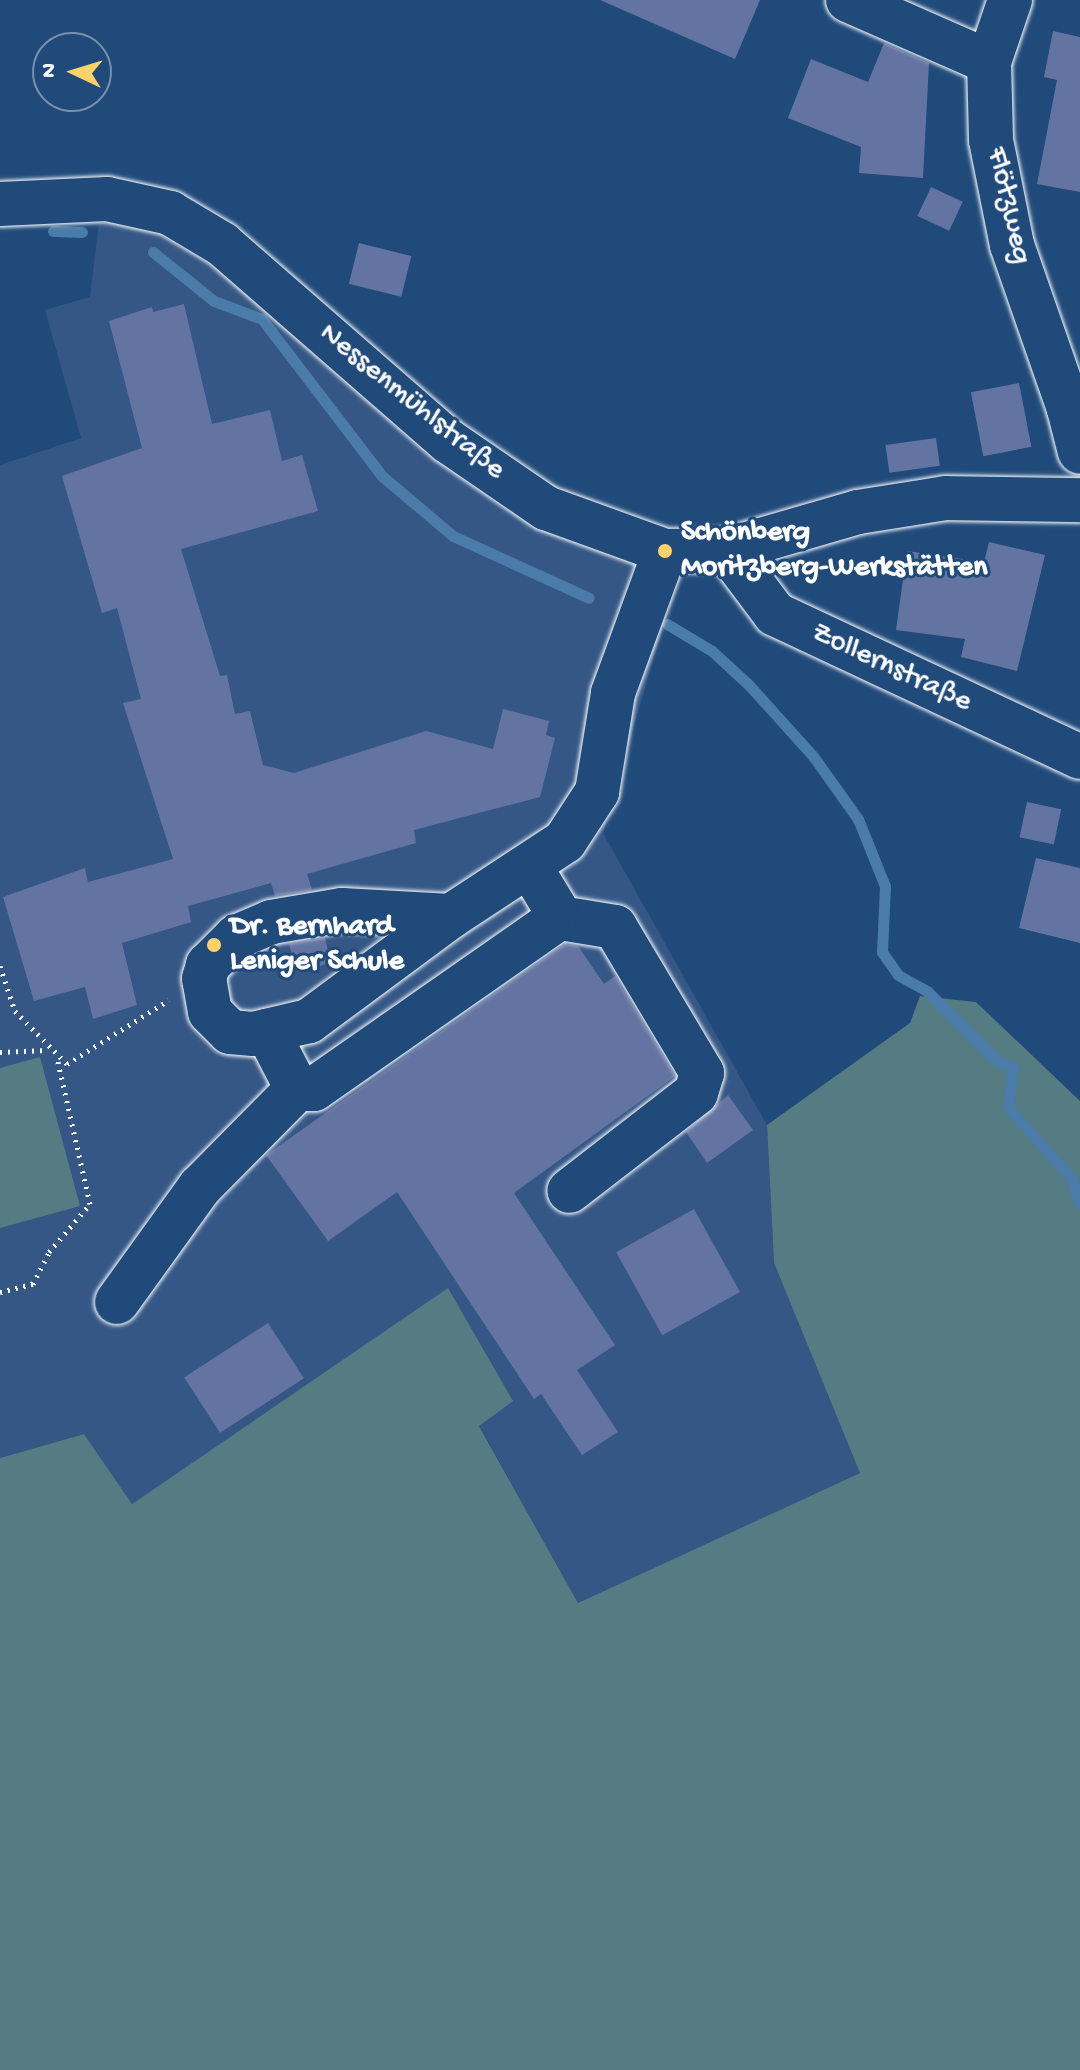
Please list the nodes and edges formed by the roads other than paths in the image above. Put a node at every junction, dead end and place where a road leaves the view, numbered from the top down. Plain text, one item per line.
1 (848, 0) edge
2 (1010, 0) edge
3 (989, 62) junction
4 (0, 204) edge
5 (1074, 412) edge
6 (1080, 452) edge
7 (1080, 500) edge
8 (727, 550) junction
9 (659, 567) junction
10 (1080, 757) edge
11 (529, 865) junction
12 (451, 916) junction
13 (554, 917) junction
14 (267, 1031) junction
15 (297, 1089) junction
16 (569, 1191) dead end
17 (117, 1302) dead end

1 - 3 street
2 - 3 street, Flötzweg
3 - 5 street, Flötzweg
4 - 9 street, Nessenmühlstraße
5 - 6 street, Flötzweg
7 - 8 street, Nessenmühlstraße
8 - 9 street, Nessenmühlstraße
8 - 10 street, Zollernstraße
9 - 11 street
11 - 12 street
11 - 13 street
12 - 14 street
12 - 14 street
13 - 15 street
13 - 16 street
14 - 15 street
15 - 17 street

